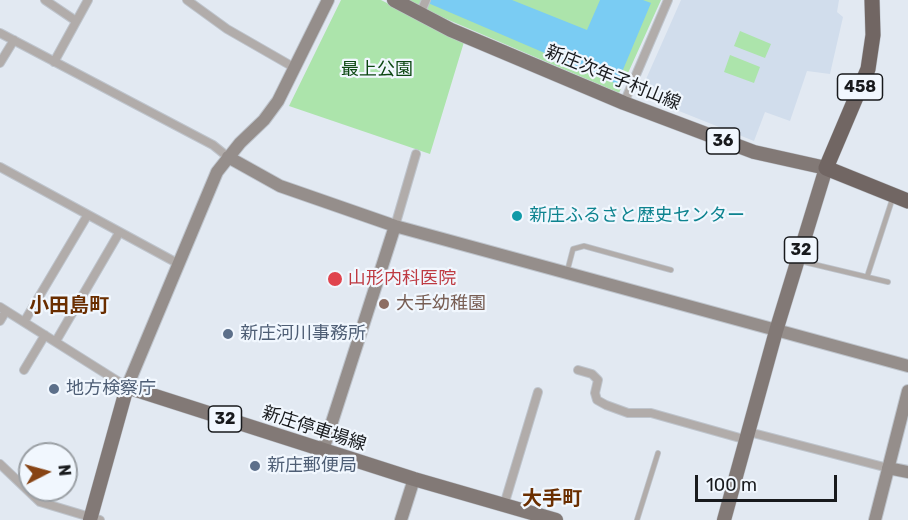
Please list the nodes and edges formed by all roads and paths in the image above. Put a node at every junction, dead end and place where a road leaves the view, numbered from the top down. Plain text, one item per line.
1 (45, 0) edge
2 (88, 0) edge
3 (328, 0) edge
4 (394, 0) edge
5 (426, 0) edge
6 (668, 0) edge
7 (872, 0) edge
8 (193, 1) edge
9 (420, 14) junction
10 (76, 21) junction
11 (0, 33) edge
12 (14, 40) junction
13 (54, 62) junction
14 (0, 63) edge
15 (295, 68) junction
16 (624, 103) junction
17 (416, 154) dead end
18 (228, 157) junction
19 (0, 167) edge
20 (826, 168) junction
21 (893, 195) junction
22 (908, 201) edge
23 (87, 216) junction
24 (395, 226) junction
25 (119, 233) junction
26 (798, 261) junction
27 (177, 263) junction
28 (671, 270) dead end
29 (567, 272) junction
30 (867, 277) junction
31 (888, 282) dead end
32 (3, 309) edge
33 (0, 321) edge
34 (24, 322) junction
35 (776, 331) junction
36 (45, 335) junction
37 (56, 341) junction
38 (908, 366) edge
39 (24, 370) dead end
40 (578, 370) dead end
41 (127, 387) junction
42 (908, 391) edge
43 (538, 392) dead end
44 (748, 436) junction
45 (323, 450) junction
46 (658, 453) dead end
47 (0, 464) edge
48 (888, 468) junction
49 (908, 472) edge
50 (414, 479) junction
51 (504, 505) junction
52 (93, 519) edge
53 (401, 520) edge
54 (556, 520) edge
55 (638, 520) edge
56 (724, 520) edge
57 (875, 520) edge

1 - 10 street
2 - 10 street
3 - 15 street
4 - 9 main road, 新庄次年子村山線 / 36
5 - 9 street
6 - 16 street
7 - 20 highway, 458
8 - 15 street
9 - 16 main road, 新庄次年子村山線 / 36
10 - 13 street
11 - 12 street
12 - 13 street
12 - 14 street
13 - 18 street
15 - 18 street
16 - 20 main road, 新庄次年子村山線 / 36
17 - 24 street
18 - 24 street
18 - 27 street
19 - 23 street
20 - 21 highway
20 - 26 main road, 32
21 - 22 highway
21 - 30 lane
23 - 25 street
23 - 34 street
24 - 29 street
24 - 45 street
25 - 27 street
25 - 37 street
26 - 30 lane
26 - 35 main road, 32
27 - 41 street
28 - 29 lane
29 - 35 street
30 - 31 lane
32 - 33 street
32 - 34 street
34 - 36 street
35 - 38 street
35 - 44 main road, 32
36 - 37 street
36 - 39 street
37 - 41 street
40 - 44 street
41 - 45 main road, 新庄停車場線 / 32
41 - 52 main road
42 - 48 street
43 - 51 street
44 - 48 street
44 - 56 main road, 32
45 - 50 main road, 新庄停車場線 / 32
46 - 55 lane
47 - 52 street
48 - 49 street
48 - 57 street
50 - 51 main road, 新庄停車場線 / 32
50 - 53 street
51 - 54 main road, 新庄停車場線 / 32

